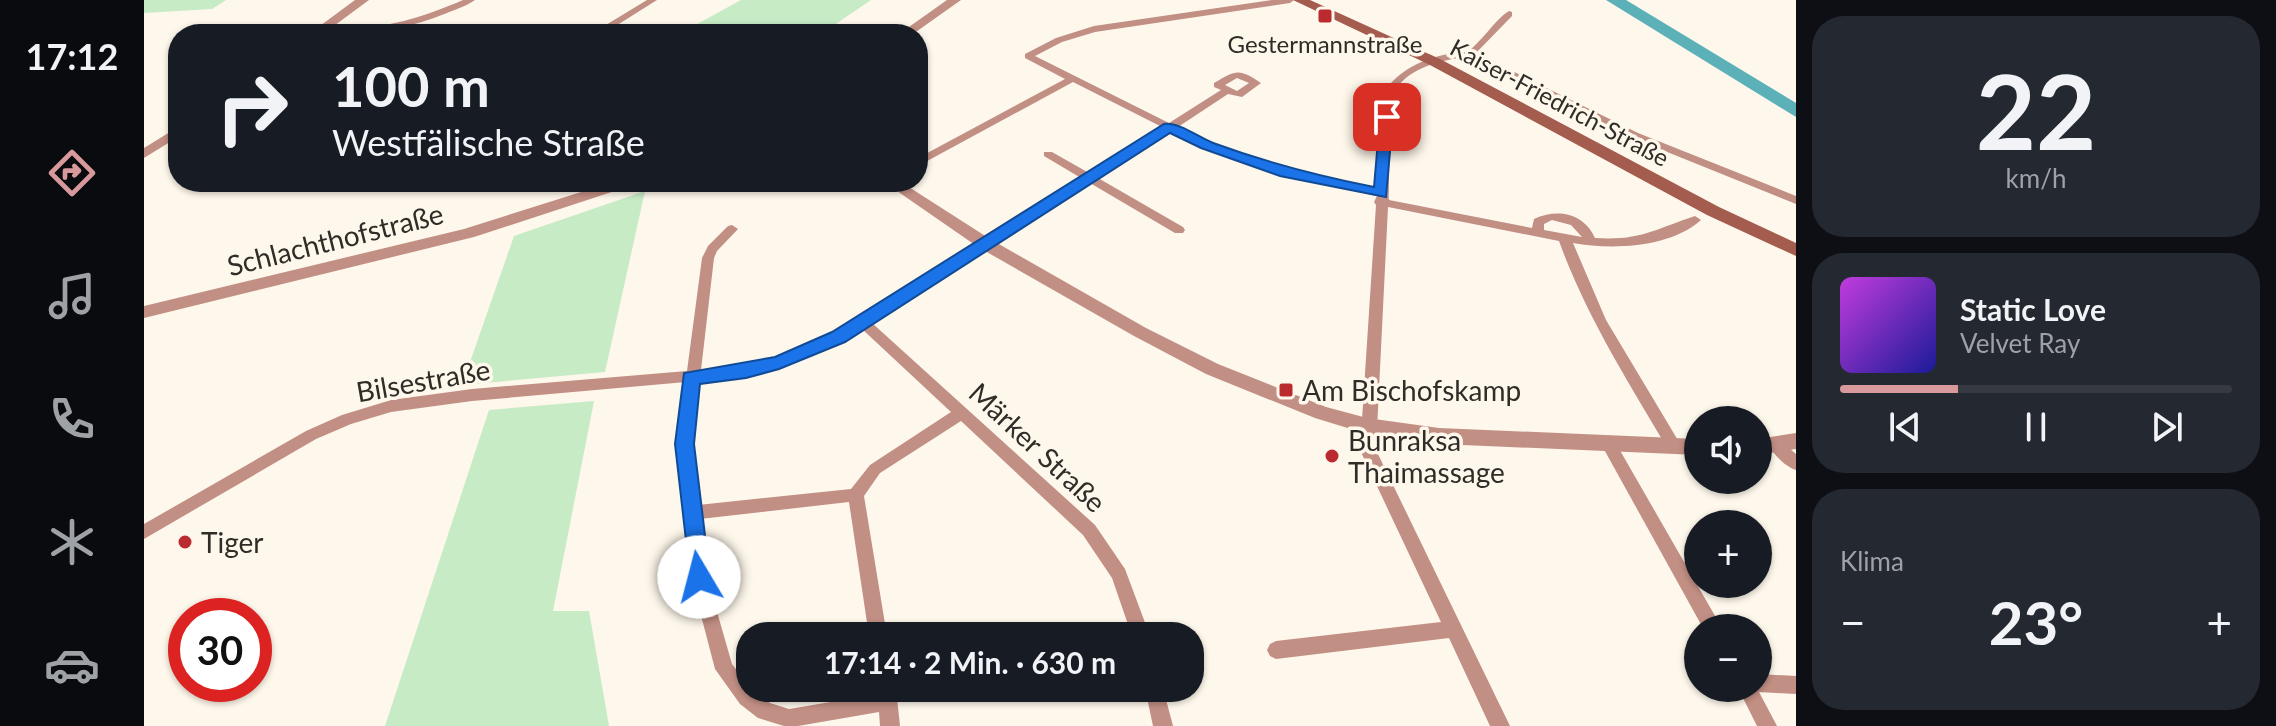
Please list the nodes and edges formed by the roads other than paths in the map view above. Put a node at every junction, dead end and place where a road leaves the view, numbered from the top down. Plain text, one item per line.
1 (363, 0) edge
2 (471, 0) edge
3 (653, 0) edge
4 (955, 0) edge
5 (1290, 0) edge
6 (1299, 0) edge
7 (1509, 14) dead end
8 (329, 24) edge
9 (407, 24) edge
10 (613, 24) edge
11 (920, 24) edge
12 (1470, 54) junction
13 (1435, 62) junction
14 (1072, 79) junction
15 (1228, 90) dead end
16 (1169, 127) junction
17 (168, 138) edge
18 (144, 154) edge
19 (1048, 154) dead end
20 (928, 158) edge
21 (1089, 177) junction
22 (598, 192) edge
23 (906, 192) edge
24 (1380, 198) junction
25 (1796, 200) edge
26 (1695, 220) dead end
27 (732, 229) dead end
28 (1179, 230) dead end
29 (1538, 233) junction
30 (1565, 239) junction
31 (1590, 242) junction
32 (984, 243) junction
33 (1796, 250) edge
34 (144, 312) edge
35 (863, 322) junction
36 (691, 378) junction
37 (961, 413) junction
38 (1367, 426) junction
39 (1609, 444) junction
40 (1777, 445) edge
41 (1674, 447) junction
42 (1684, 447) edge
43 (1796, 464) edge
44 (856, 495) junction
45 (691, 513) junction
46 (144, 532) edge
47 (1705, 614) edge
48 (876, 622) edge
49 (1136, 622) edge
50 (1453, 629) junction
51 (1276, 650) dead end
52 (736, 684) edge
53 (1772, 684) edge
54 (1796, 685) edge
55 (753, 702) edge
56 (855, 702) edge
57 (888, 702) edge
58 (1157, 702) edge
59 (1754, 702) edge
60 (890, 726) edge
61 (1163, 726) edge
62 (1500, 726) edge
63 (1767, 726) edge

1 - 8 street
2 - 9 street
3 - 10 street
4 - 11 street
5 - 14 street
6 - 13 main road, Kaiser-Friedrich-Straße
7 - 12 street
12 - 13 street
12 - 25 street
13 - 24 street
13 - 33 main road, Kaiser-Friedrich-Straße
14 - 16 street
14 - 20 street
15 - 16 street, Bilsestraße
16 - 21 street, Bilsestraße
16 - 24 street
17 - 18 street
19 - 21 street
21 - 28 street
21 - 32 street, Bilsestraße
22 - 34 street, Schlachthofstraße
23 - 32 street
24 - 29 street
24 - 38 street
26 - 31 street
27 - 36 street
29 - 30 street
29 - 31 street
30 - 31 street
30 - 41 street
32 - 35 street, Bilsestraße
32 - 38 street
35 - 36 street, Bilsestraße
35 - 37 street, Märker Straße
36 - 45 street
36 - 46 street, Bilsestraße
37 - 44 street
37 - 49 street, Märker Straße
38 - 39 street
38 - 50 street
39 - 41 street
39 - 47 street
40 - 43 street
41 - 42 street
44 - 45 street
44 - 48 street
45 - 52 street
50 - 51 street
50 - 62 street
53 - 54 street
55 - 56 street
57 - 60 street
58 - 61 street
59 - 63 street

